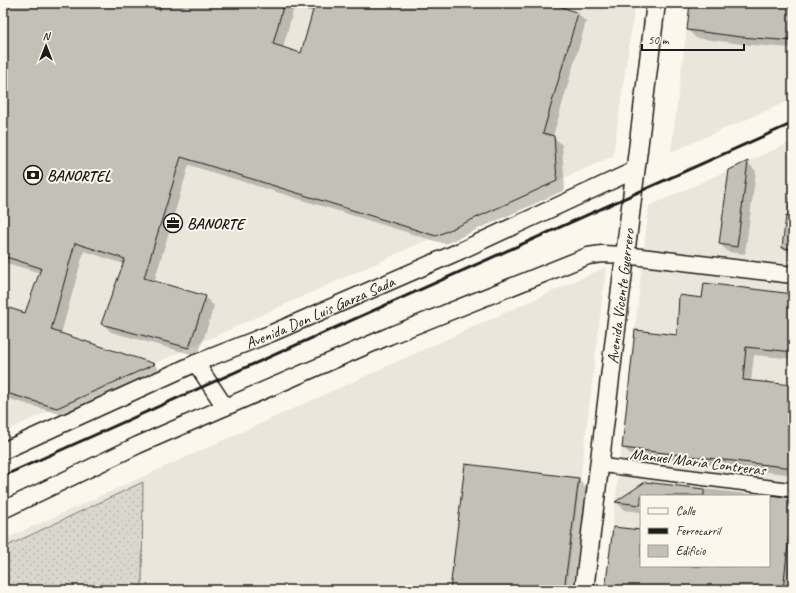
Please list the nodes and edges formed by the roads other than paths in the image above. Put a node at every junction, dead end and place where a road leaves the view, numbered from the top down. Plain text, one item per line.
1 (656, 3) edge
2 (635, 170) junction
3 (624, 256) junction
4 (793, 276) edge
5 (196, 363) junction
6 (225, 407) junction
7 (3, 451) edge
8 (599, 465) junction
9 (793, 490) edge
10 (3, 510) edge
11 (584, 590) edge

1 - 2 main road, Avenida Vicente Guerrero
2 - 3 main road, Avenida Vicente Guerrero
2 - 5 street, Avenida Don Luis Garza Sada
3 - 4 street
3 - 6 street
3 - 8 main road, Avenida Vicente Guerrero
5 - 6 street
5 - 7 street, Avenida Don Luis Garza Sada
6 - 10 street
8 - 9 street, Manuel María Contreras
8 - 11 main road, Avenida Vicente Guerrero

